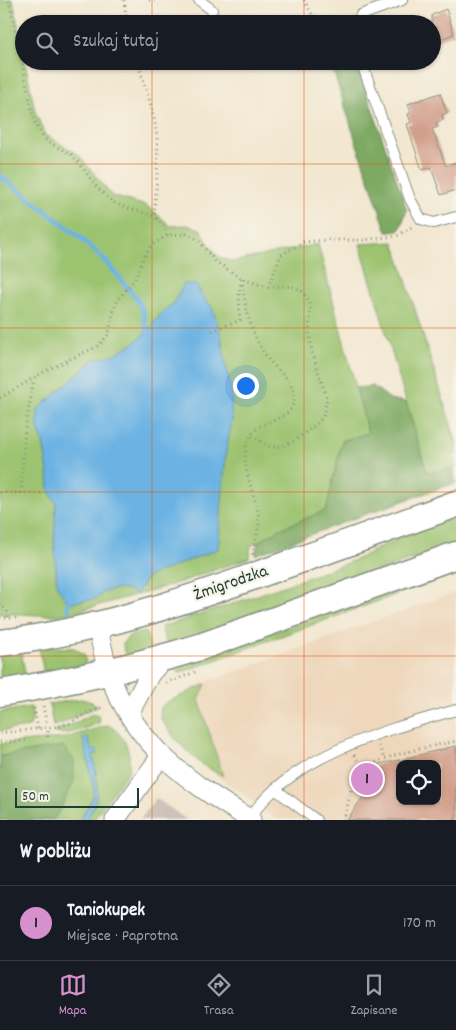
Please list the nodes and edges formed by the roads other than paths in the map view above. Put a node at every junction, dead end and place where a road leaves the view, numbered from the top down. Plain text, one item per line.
1 (200, 0) edge
2 (402, 0) edge
3 (212, 10) dead end
4 (371, 15) edge
5 (364, 70) edge
6 (456, 217) edge
7 (456, 504) edge
8 (456, 555) edge
9 (97, 625) junction
10 (0, 643) edge
11 (165, 658) junction
12 (109, 672) junction
13 (0, 693) edge
14 (456, 710) edge
15 (129, 713) junction
16 (161, 756) junction
17 (275, 789) junction
18 (115, 820) edge
19 (250, 820) edge
20 (316, 820) edge

1 - 3 lane
2 - 4 lane
5 - 6 lane
7 - 9 main road, Żmigrodzka
8 - 11 main road
9 - 10 main road, Żmigrodzka
9 - 12 street
11 - 12 main road
11 - 15 street
12 - 13 main road
12 - 15 street
14 - 17 lane
15 - 16 street
16 - 18 street
16 - 19 street
17 - 19 lane
17 - 20 lane

